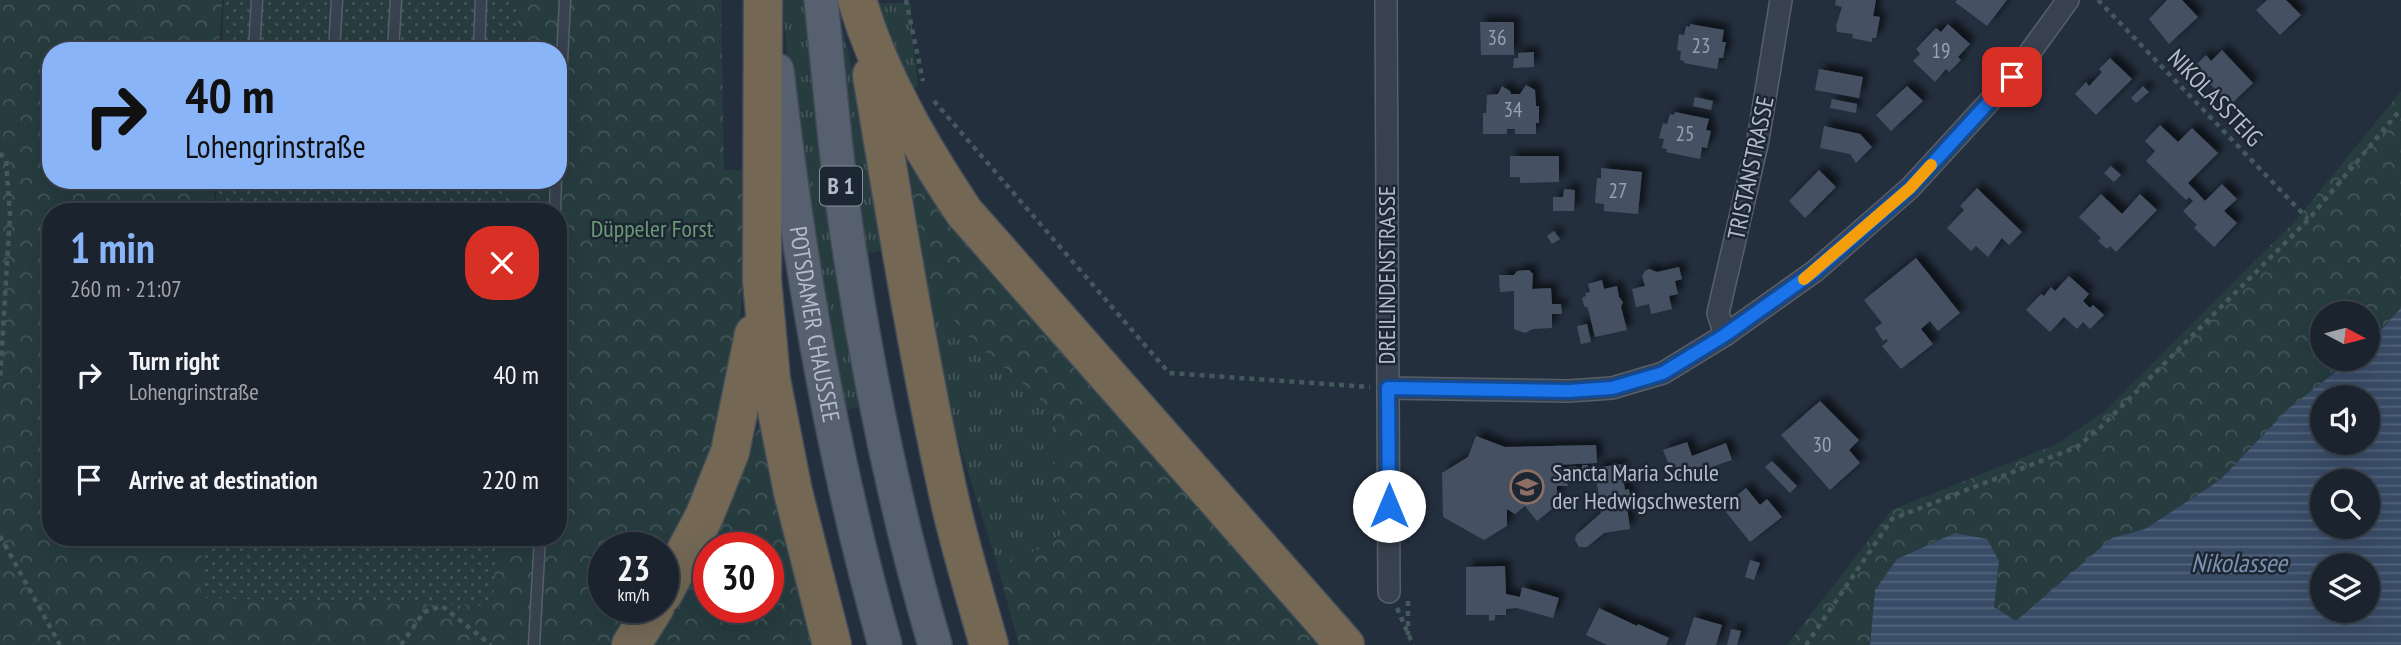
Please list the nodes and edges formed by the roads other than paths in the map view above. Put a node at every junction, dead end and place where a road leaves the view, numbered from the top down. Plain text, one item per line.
1 (257, 0) edge
2 (337, 0) edge
3 (396, 0) edge
4 (481, 0) edge
5 (565, 0) edge
6 (763, 0) edge
7 (769, 0) edge
8 (821, 0) edge
9 (1386, 0) edge
10 (1781, 0) edge
11 (2068, 0) edge
12 (860, 9) edge
13 (255, 42) edge
14 (335, 42) edge
15 (394, 42) edge
16 (479, 42) edge
17 (563, 42) edge
18 (762, 280) junction
19 (1725, 335) junction
20 (1388, 388) junction
21 (540, 546) edge
22 (679, 564) edge
23 (1389, 592) dead end
24 (645, 623) edge
25 (534, 645) edge
26 (631, 645) edge
27 (832, 645) edge
28 (885, 645) edge
29 (935, 645) edge
30 (989, 645) edge
31 (1345, 645) edge

1 - 13 lane
2 - 14 lane
3 - 15 lane
4 - 16 lane
5 - 17 lane
6 - 18 highway
7 - 28 main road, POTSDAMER CHAUSSEE / B 1
8 - 29 main road, POTSDAMER CHAUSSEE / B 1
9 - 20 street, DREILINDENSTRASSE
10 - 19 street, TRISTANSTRASSE
11 - 19 street
12 - 30 highway
12 - 31 highway
18 - 22 highway
18 - 27 highway
19 - 20 street
20 - 23 street, DREILINDENSTRASSE
21 - 25 lane
24 - 26 highway

